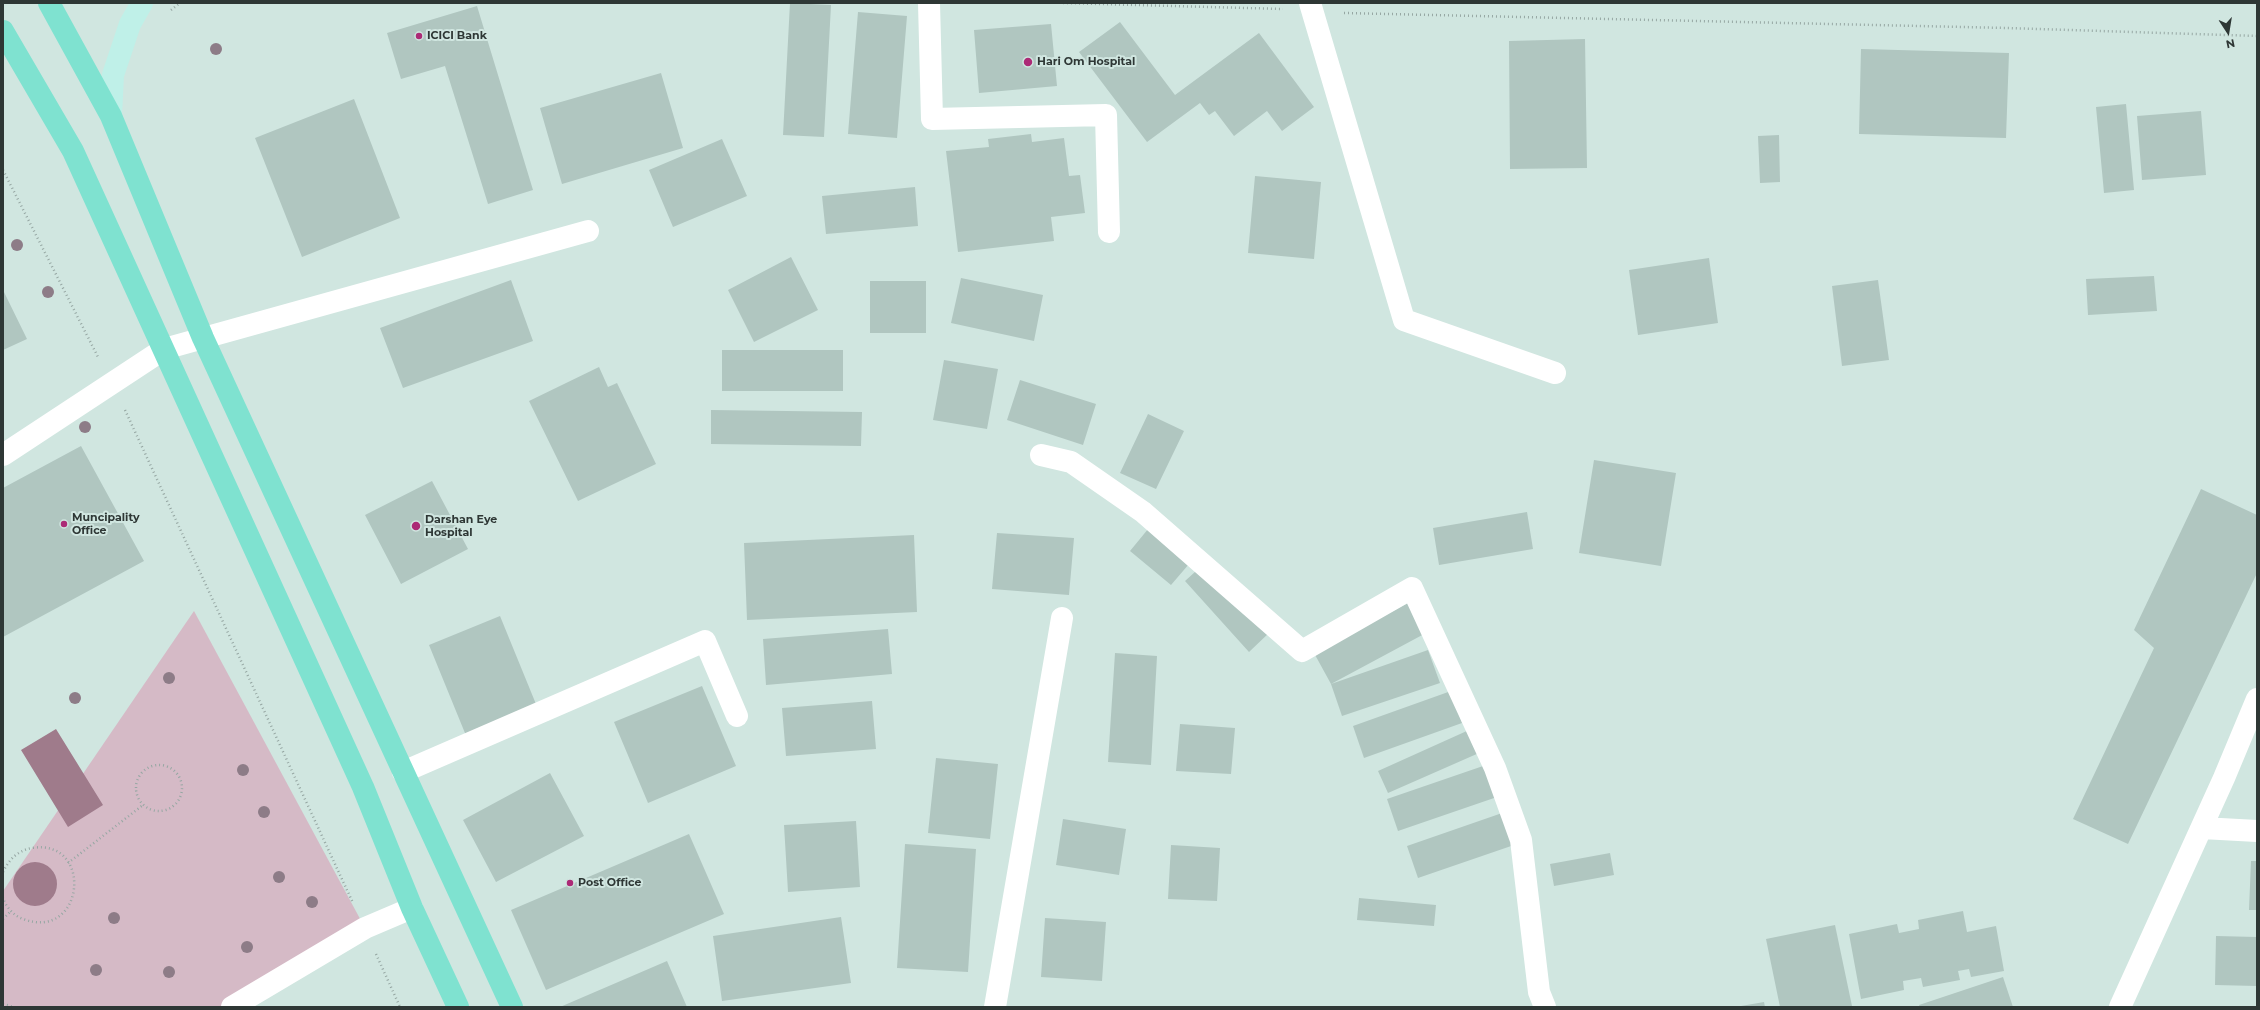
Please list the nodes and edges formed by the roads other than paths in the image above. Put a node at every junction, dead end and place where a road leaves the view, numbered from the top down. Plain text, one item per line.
1 (49, 3) edge
2 (142, 3) edge
3 (929, 3) edge
4 (1310, 7) edge
5 (3, 31) edge
6 (3, 52) edge
7 (30, 78) junction
8 (111, 116) junction
9 (588, 230) dead end
10 (1109, 232) dead end
11 (203, 338) junction
12 (164, 349) junction
13 (1555, 373) dead end
14 (3, 455) edge
15 (1041, 455) dead end
16 (1062, 618) dead end
17 (2257, 699) edge
18 (737, 716) dead end
19 (403, 772) junction
20 (2202, 828) junction
21 (2257, 831) edge
22 (412, 908) junction
23 (232, 1007) edge
24 (458, 1007) edge
25 (512, 1007) edge
26 (995, 1007) edge
27 (1545, 1007) edge
28 (2120, 1007) edge

1 - 8 main road
2 - 8 main road
3 - 10 street
4 - 13 street
5 - 7 main road
6 - 7 main road
7 - 12 main road
8 - 11 main road
9 - 11 street
11 - 12 street
11 - 19 main road
12 - 14 street
12 - 22 main road
15 - 27 street
16 - 26 street
17 - 20 street
18 - 19 street
19 - 25 main road
20 - 21 street
20 - 28 street
22 - 23 street
22 - 24 main road

